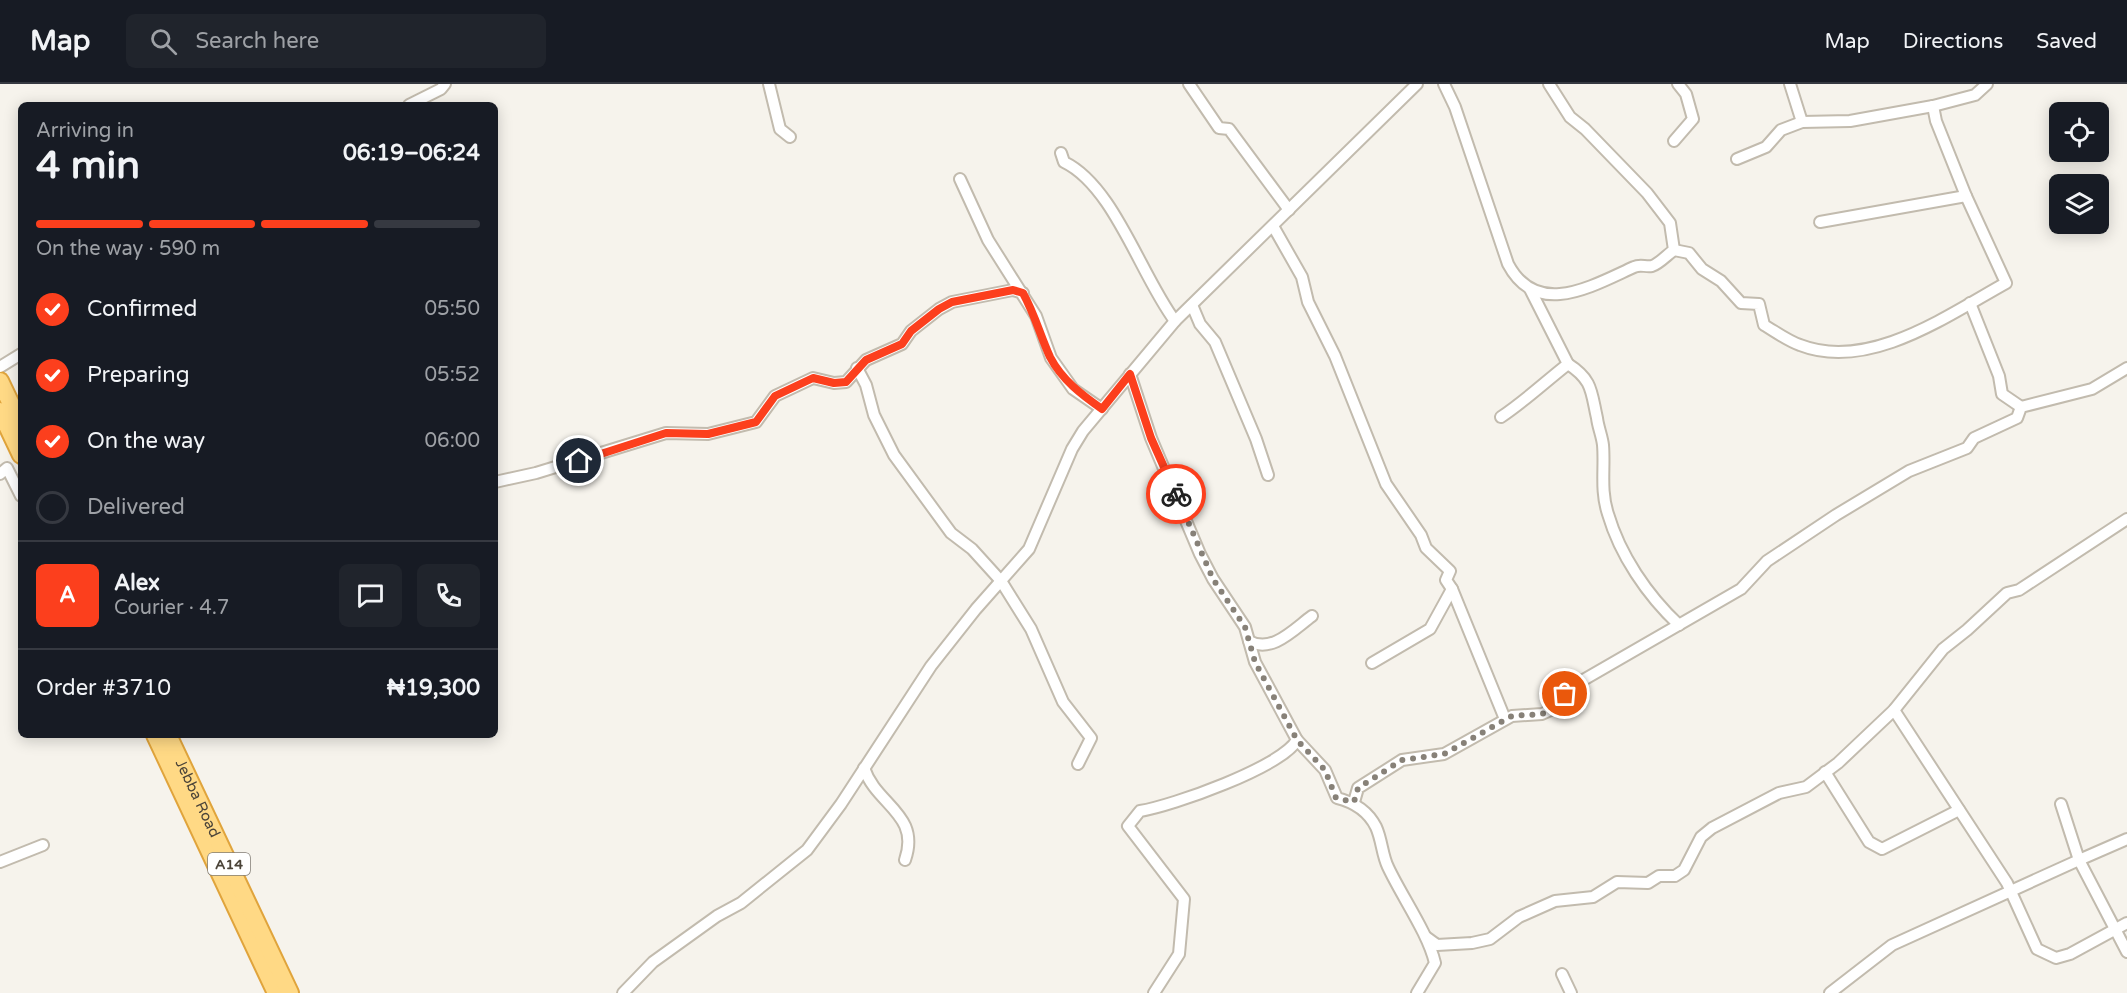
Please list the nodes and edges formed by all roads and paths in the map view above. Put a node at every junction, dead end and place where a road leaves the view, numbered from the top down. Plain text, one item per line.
1 (445, 84) edge
2 (769, 84) edge
3 (1190, 84) edge
4 (1418, 84) edge
5 (1444, 84) edge
6 (1550, 84) edge
7 (1678, 84) edge
8 (1790, 84) edge
9 (1987, 84) edge
10 (415, 102) edge
11 (1933, 106) junction
12 (1802, 122) junction
13 (790, 137) dead end
14 (1674, 141) dead end
15 (1061, 153) dead end
16 (1737, 159) dead end
17 (960, 178) dead end
18 (1966, 195) junction
19 (1288, 210) junction
20 (1820, 222) dead end
21 (1273, 226) junction
22 (1674, 249) junction
23 (1008, 272) junction
24 (1530, 289) junction
25 (1001, 292) junction
26 (1023, 293) junction
27 (1970, 303) junction
28 (1192, 304) junction
29 (1175, 321) junction
30 (18, 356) edge
31 (1568, 364) junction
32 (0, 367) edge
33 (857, 368) junction
34 (2127, 368) edge
35 (1130, 374) junction
36 (0, 381) edge
37 (2021, 407) junction
38 (1102, 409) junction
39 (0, 411) edge
40 (1501, 417) dead end
41 (18, 419) edge
42 (18, 449) edge
43 (0, 474) edge
44 (1268, 475) dead end
45 (498, 481) edge
46 (18, 490) edge
47 (2127, 519) edge
48 (1001, 581) junction
49 (1452, 589) junction
50 (1312, 616) dead end
51 (1679, 625) junction
52 (1249, 641) junction
53 (1372, 663) dead end
54 (1894, 710) junction
55 (1505, 719) junction
56 (156, 738) edge
57 (169, 738) edge
58 (1297, 740) junction
59 (1078, 764) dead end
60 (864, 768) junction
61 (1826, 772) junction
62 (1354, 802) junction
63 (2061, 804) dead end
64 (1959, 810) junction
65 (2127, 839) edge
66 (42, 845) dead end
67 (905, 860) dead end
68 (2079, 860) junction
69 (0, 862) edge
70 (2012, 892) junction
71 (2127, 923) edge
72 (2116, 929) junction
73 (1426, 937) junction
74 (2127, 952) edge
75 (1562, 974) dead end
76 (276, 993) edge
77 (291, 993) edge
78 (622, 993) edge
79 (1154, 993) edge
80 (1417, 993) edge
81 (1571, 993) edge
82 (1830, 993) edge

1 - 10 street
2 - 13 street
3 - 19 street
4 - 19 street
5 - 24 street
6 - 22 street
7 - 14 street
8 - 12 street
9 - 11 street
11 - 12 street
11 - 18 street
12 - 16 street
15 - 29 street
17 - 23 street
18 - 20 street
18 - 27 street
19 - 21 street
21 - 28 street
21 - 49 street
22 - 24 street
22 - 27 street
23 - 25 street
23 - 26 street
24 - 31 street
25 - 26 street
25 - 33 street
26 - 38 street
27 - 37 street
28 - 29 street
28 - 44 street
29 - 35 street
30 - 32 street
31 - 40 street
31 - 51 street
33 - 45 street
33 - 48 street
34 - 37 street
35 - 38 street
35 - 52 street
36 - 41 highway
37 - 51 street
38 - 48 street
39 - 42 highway
43 - 46 street
47 - 54 street
48 - 59 street
48 - 60 street
49 - 53 street
49 - 55 street
50 - 52 street
51 - 55 street
52 - 58 street
54 - 61 street
54 - 64 street
55 - 62 street
56 - 76 highway
57 - 77 highway, Jebba Road / A14
58 - 62 street
58 - 79 street
60 - 67 street
60 - 78 street
61 - 64 street
61 - 73 street
62 - 73 street
63 - 68 street
64 - 70 street
65 - 68 street
66 - 69 street
68 - 70 street
68 - 72 street
70 - 72 street
70 - 82 street
71 - 72 street
72 - 74 street
73 - 80 street
75 - 81 street

